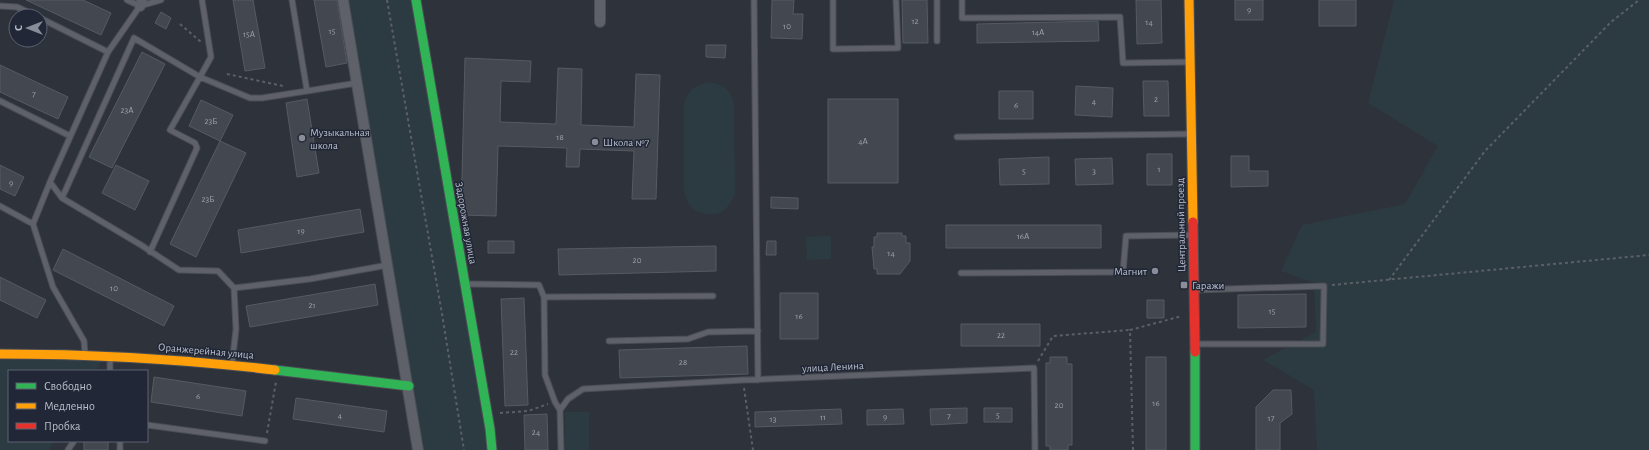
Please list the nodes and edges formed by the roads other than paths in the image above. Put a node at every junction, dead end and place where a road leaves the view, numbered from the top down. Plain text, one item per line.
1 (127, 0) edge
2 (161, 0) edge
3 (202, 0) edge
4 (292, 0) edge
5 (343, 0) edge
6 (416, 0) edge
7 (600, 0) edge
8 (754, 0) edge
9 (833, 0) edge
10 (896, 0) edge
11 (937, 0) edge
12 (962, 0) edge
13 (1189, 0) edge
14 (141, 3) edge
15 (0, 6) edge
16 (19, 8) edge
17 (48, 22) edge
18 (600, 22) dead end
19 (938, 41) dead end
20 (108, 52) junction
21 (1191, 62) junction
22 (200, 76) junction
23 (357, 83) junction
24 (308, 91) junction
25 (0, 101) edge
26 (1192, 134) junction
27 (70, 136) junction
28 (957, 138) dead end
29 (50, 182) junction
30 (62, 198) junction
31 (0, 206) edge
32 (33, 224) junction
33 (1193, 235) junction
34 (150, 252) junction
35 (388, 265) junction
36 (961, 273) dead end
37 (465, 284) junction
38 (234, 288) junction
39 (1194, 290) junction
40 (713, 296) dead end
41 (544, 297) junction
42 (758, 331) junction
43 (609, 341) dead end
44 (1195, 344) junction
45 (0, 354) edge
46 (85, 354) junction
47 (110, 355) junction
48 (232, 364) junction
49 (110, 370) edge
50 (758, 380) junction
51 (409, 386) junction
52 (560, 410) junction
53 (148, 425) edge
54 (265, 441) road end
55 (418, 450) edge
56 (492, 450) edge
57 (561, 450) edge
58 (1035, 450) edge
59 (1195, 450) edge

1 - 14 lane
2 - 14 lane
3 - 22 lane
4 - 24 lane
5 - 23 street
6 - 37 street, Задорожная улица
7 - 18 street
8 - 42 lane
9 - 10 lane
11 - 19 lane
12 - 21 lane
13 - 21 street, Центральный проезд
14 - 20 lane
15 - 16 lane
17 - 20 lane
20 - 27 lane
21 - 26 street, Центральный проезд
22 - 24 lane
22 - 30 lane
22 - 34 lane
23 - 24 lane
23 - 35 street
25 - 27 lane
26 - 28 lane
26 - 33 street, Центральный проезд
27 - 29 lane
29 - 30 lane
29 - 32 lane
30 - 34 lane
31 - 32 lane
32 - 46 lane
33 - 36 lane
33 - 39 street, Центральный проезд
34 - 38 lane
35 - 38 lane
35 - 51 street
37 - 41 lane
37 - 56 street, Задорожная улица
38 - 48 lane
39 - 44 street, Центральный проезд
39 - 44 lane
40 - 41 lane
41 - 52 lane
42 - 43 lane
42 - 50 lane
44 - 59 street, Центральный проезд
45 - 46 street, Оранжерейная улица
46 - 47 street, Оранжерейная улица
47 - 48 street, Оранжерейная улица
47 - 49 lane
48 - 51 street, Оранжерейная улица
50 - 52 lane, улица Ленина
50 - 58 lane, улица Ленина
51 - 55 street
52 - 57 lane
53 - 54 lane

